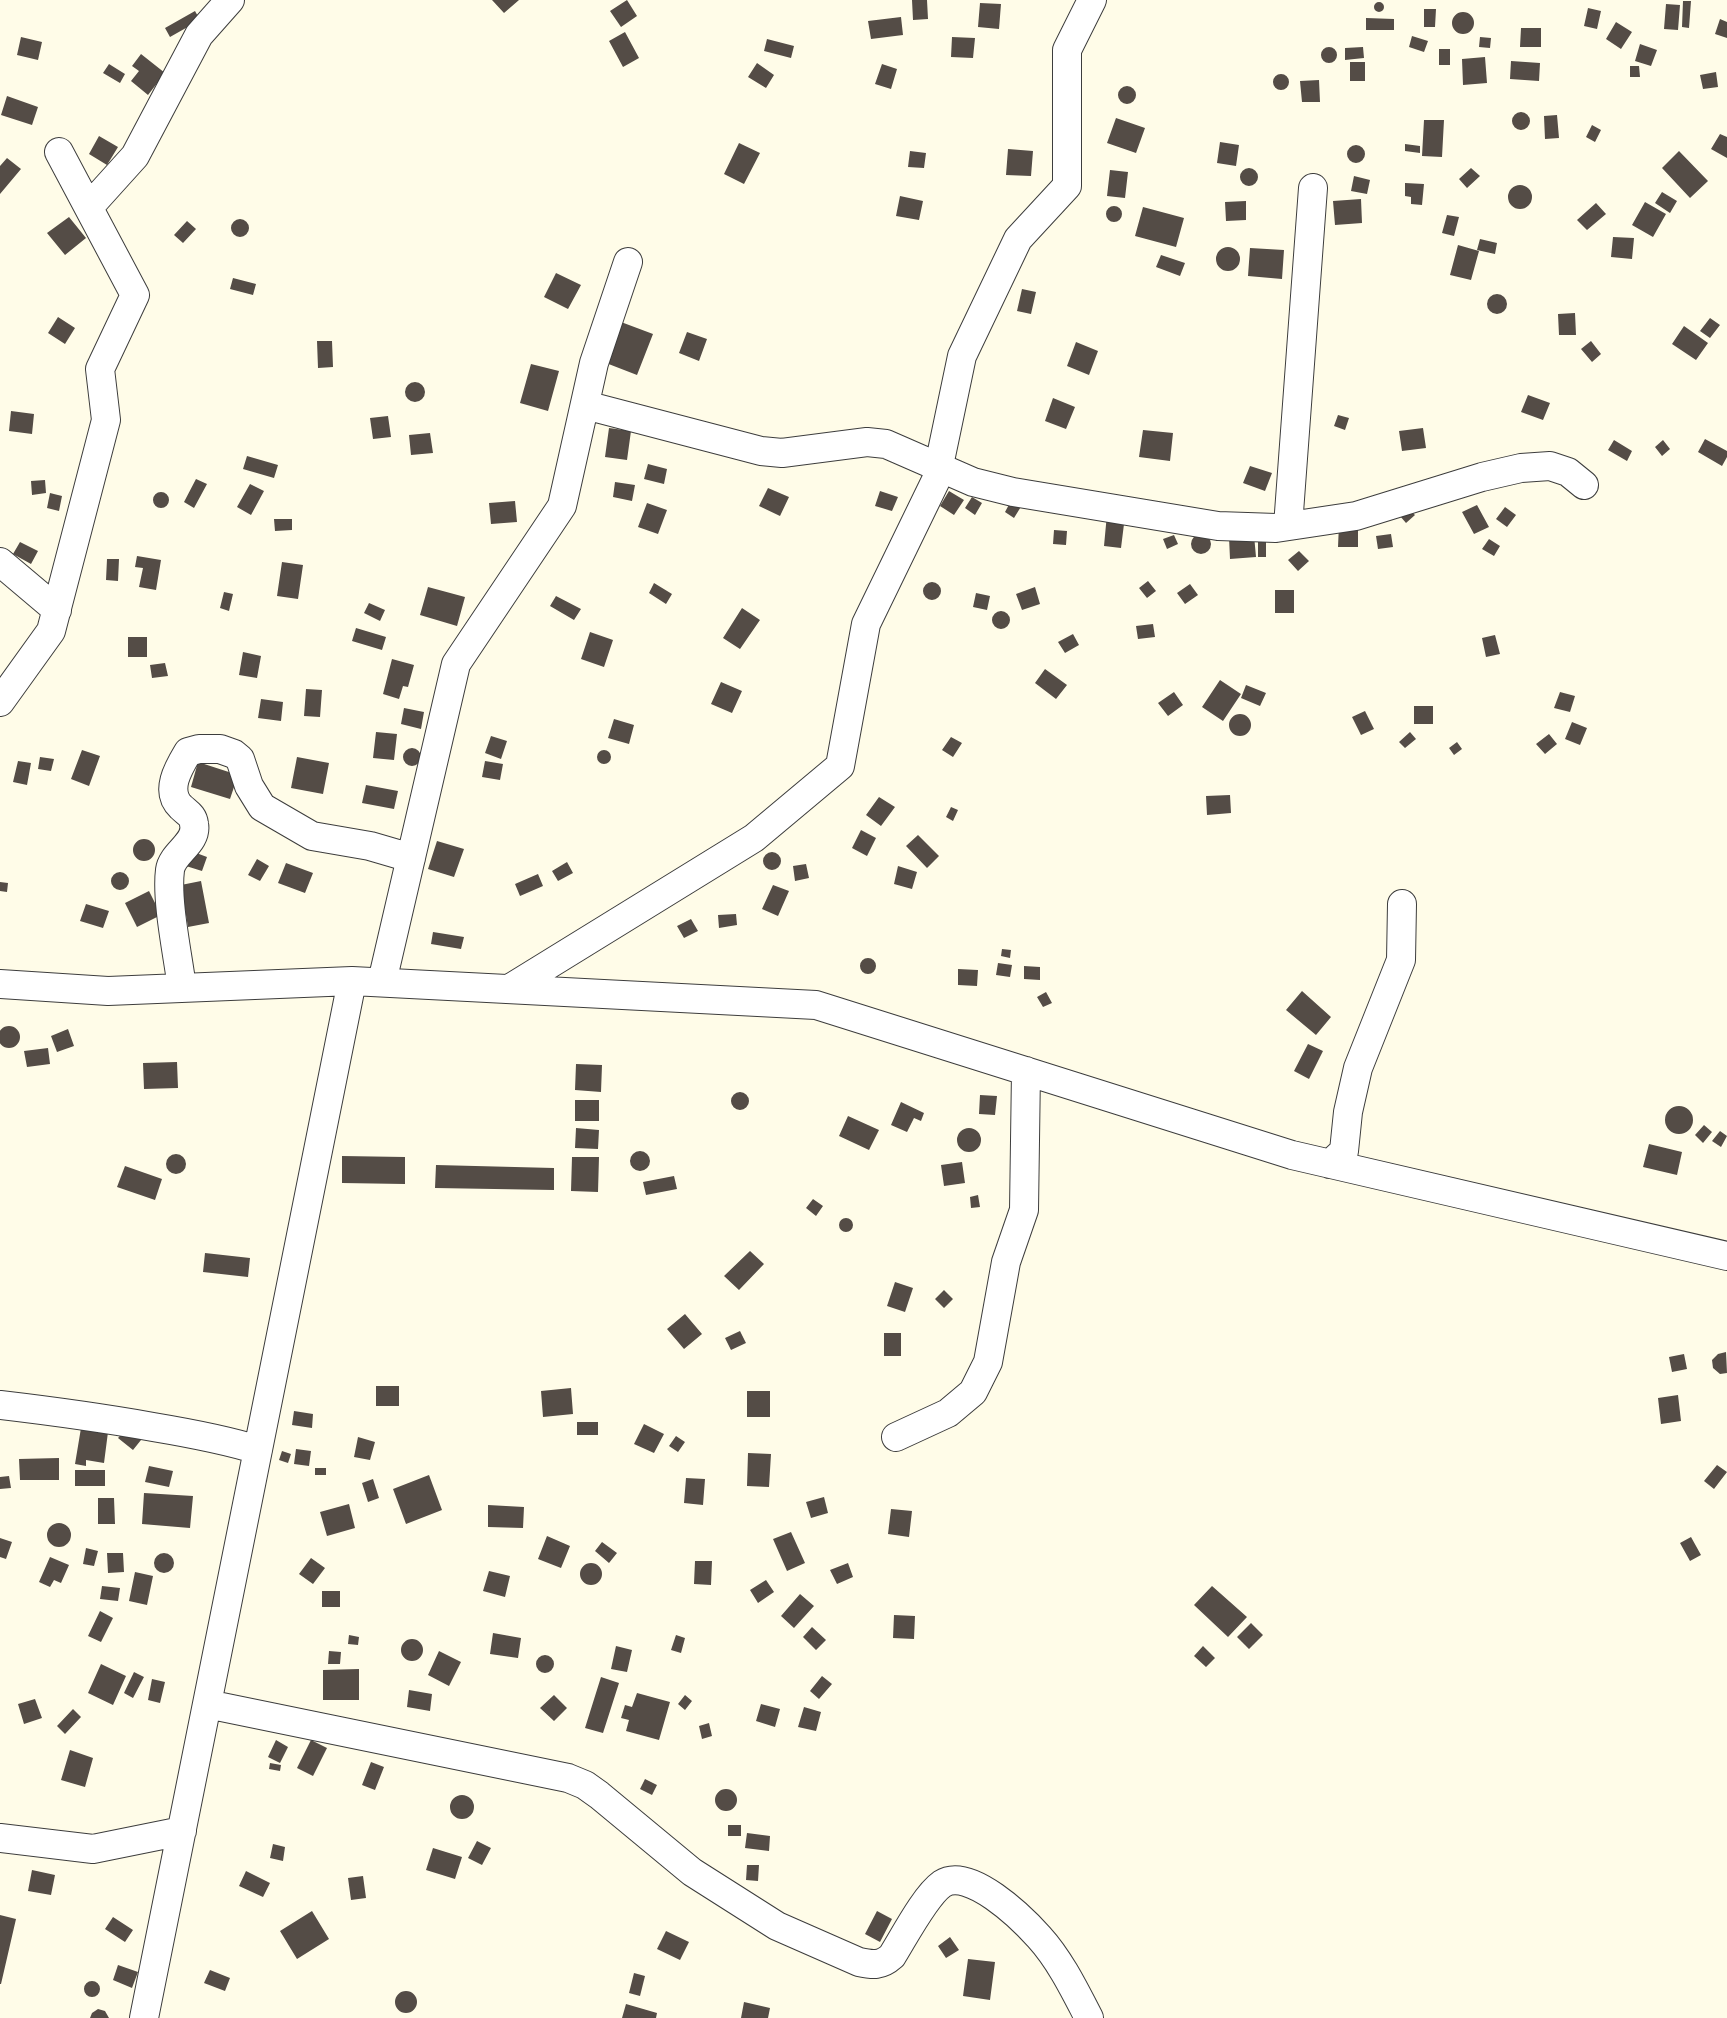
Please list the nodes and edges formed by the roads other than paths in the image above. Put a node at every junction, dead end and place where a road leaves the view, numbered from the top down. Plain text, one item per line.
1 (230, 0) edge
2 (1092, 0) edge
3 (60, 152) dead end
4 (1313, 188) dead end
5 (89, 207) junction
6 (628, 262) dead end
7 (584, 405) junction
8 (938, 469) junction
9 (1584, 485) dead end
10 (1288, 526) junction
11 (0, 562) edge
12 (56, 610) junction
13 (0, 702) edge
14 (411, 858) junction
15 (1402, 904) dead end
16 (352, 980) junction
17 (382, 982) junction
18 (0, 984) edge
19 (182, 988) junction
20 (509, 989) junction
21 (1026, 1071) junction
22 (1330, 1164) junction
23 (1727, 1256) edge
24 (0, 1405) edge
25 (896, 1437) dead end
26 (258, 1450) junction
27 (207, 1704) junction
28 (182, 1831) junction
29 (0, 1838) edge
30 (144, 2018) edge
31 (1089, 2018) edge

1 - 5 street
2 - 8 street
3 - 5 street
4 - 10 street
5 - 12 street
6 - 7 street
7 - 8 street
7 - 14 street
8 - 10 street
8 - 20 street
9 - 10 street
11 - 12 street
12 - 13 street
14 - 17 street
14 - 19 street
15 - 22 street
16 - 17 street
16 - 19 street
16 - 26 street
17 - 20 street
18 - 19 street
20 - 21 street
21 - 22 street
21 - 25 street
22 - 23 street
24 - 26 street
26 - 27 street
27 - 28 street
27 - 31 street
28 - 29 street
28 - 30 street

